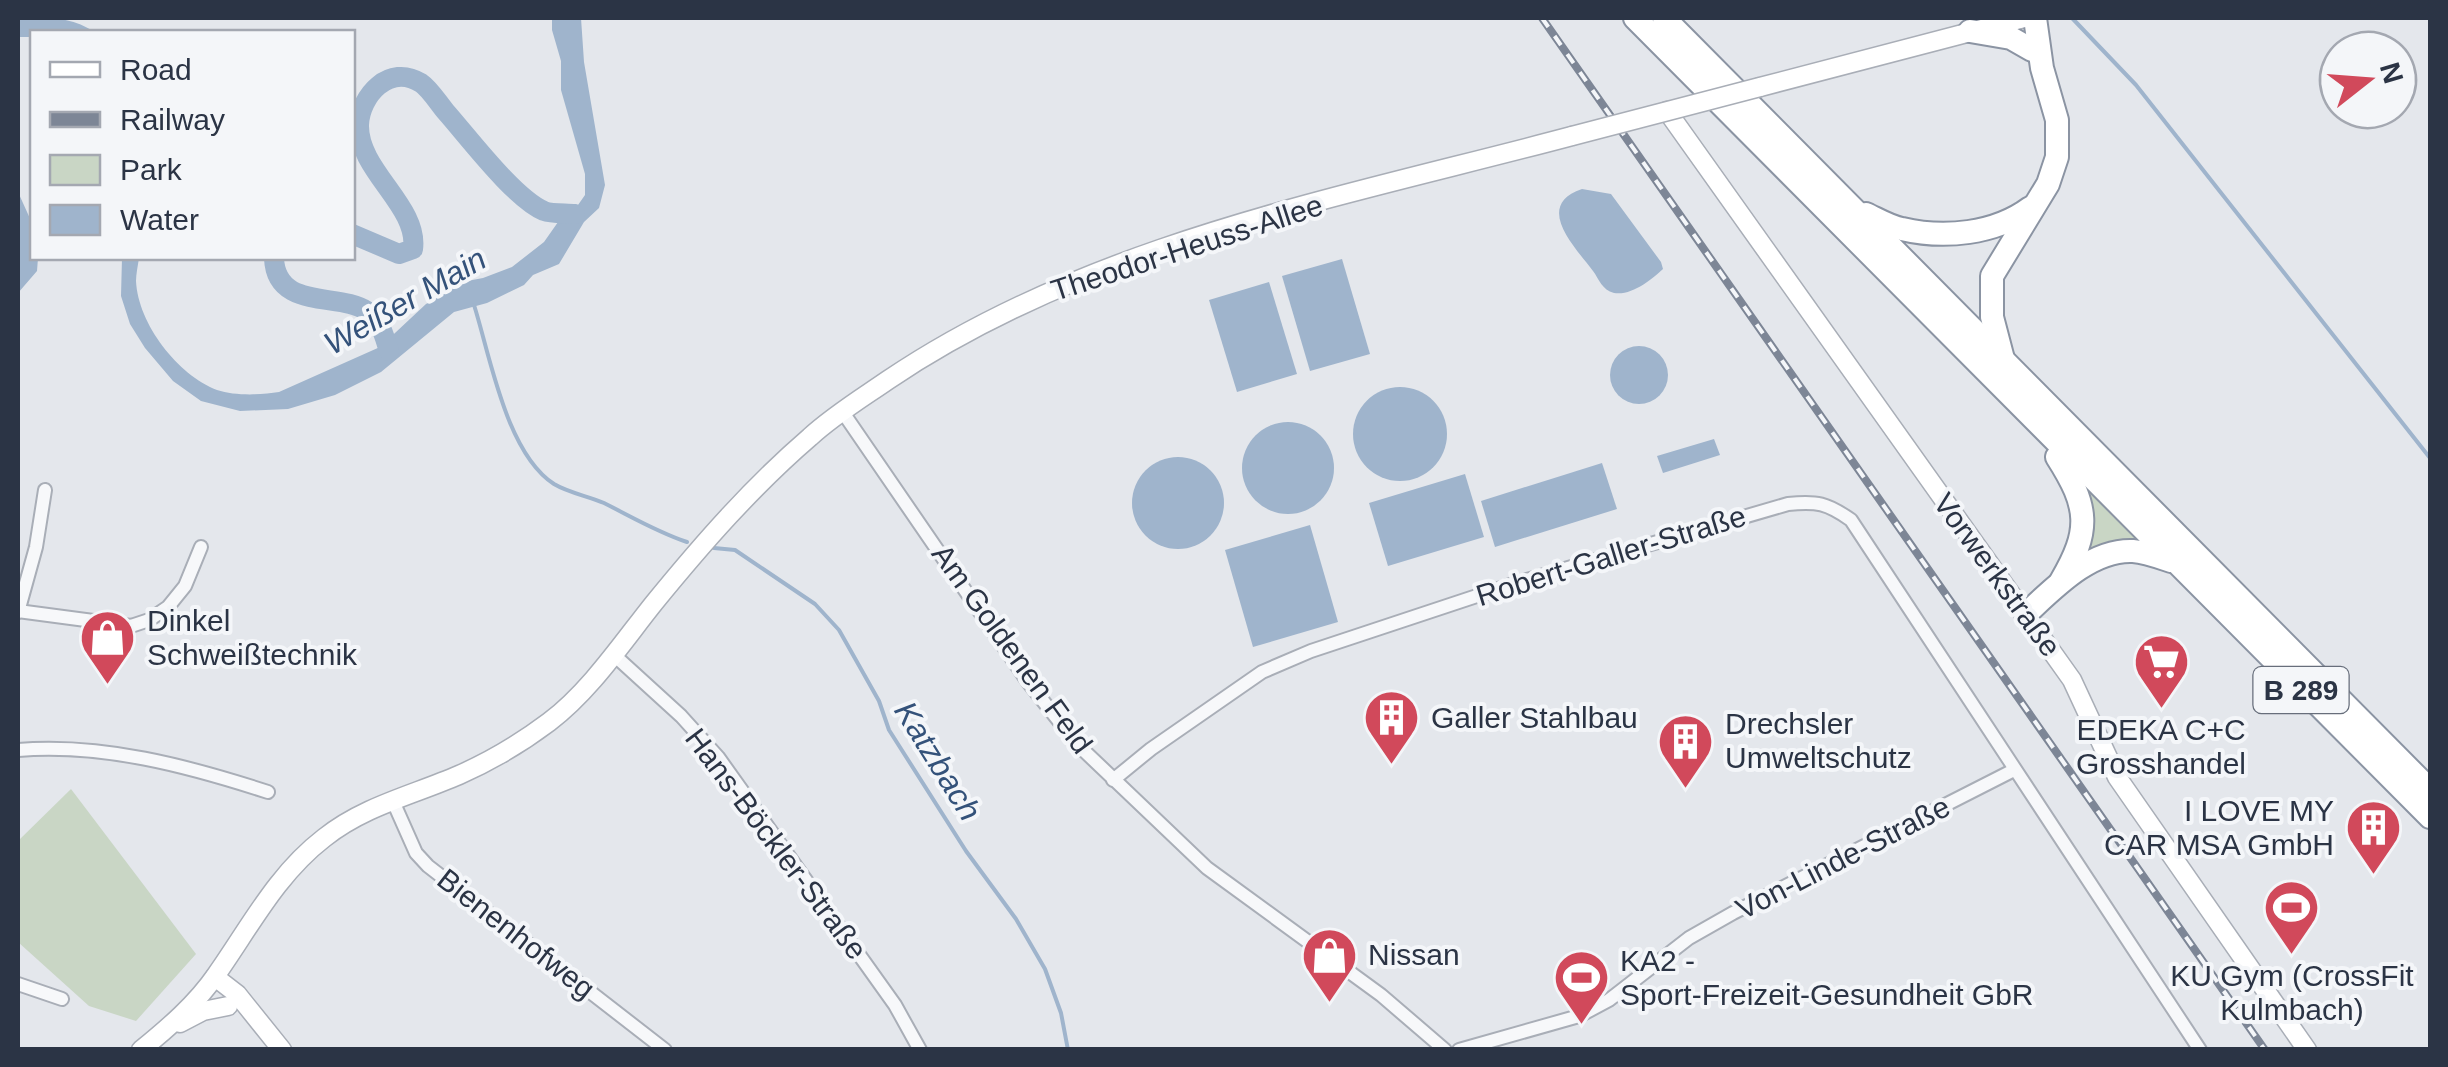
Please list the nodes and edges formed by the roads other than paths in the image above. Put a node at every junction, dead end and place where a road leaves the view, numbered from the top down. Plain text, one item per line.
1 (1635, 18) edge
2 (1664, 18) edge
3 (2024, 18) edge
4 (2036, 18) edge
5 (1970, 31) junction
6 (2037, 59) junction
7 (1667, 112) junction
8 (2033, 206) junction
9 (1854, 209) junction
10 (2004, 362) junction
11 (842, 411) junction
12 (2033, 420) junction
13 (45, 490) dead end
14 (201, 547) dead end
15 (2173, 561) junction
16 (2061, 582) junction
17 (18, 611) edge
18 (2026, 614) junction
19 (613, 654) junction
20 (18, 750) edge
21 (2014, 770) junction
22 (1113, 780) junction
23 (2430, 790) edge
24 (268, 792) dead end
25 (392, 799) junction
26 (2430, 817) edge
27 (210, 982) junction
28 (18, 984) edge
29 (62, 999) dead end
30 (228, 1006) junction
31 (256, 1021) junction
32 (166, 1030) junction
33 (141, 1050) edge
34 (282, 1050) edge
35 (665, 1050) edge
36 (920, 1050) edge
37 (1444, 1050) edge
38 (1460, 1050) edge
39 (2200, 1050) edge
40 (2307, 1050) edge

1 - 12 highway, B 289
2 - 9 highway, B 289
3 - 5 main road, Theodor-Heuss-Allee
3 - 6 highway
4 - 6 highway
5 - 6 highway
5 - 7 main road, Theodor-Heuss-Allee, bridge
6 - 8 highway
7 - 11 main road, Theodor-Heuss-Allee, bridge
7 - 18 main road, Vorwerkstraße
8 - 9 highway
8 - 10 highway
9 - 10 highway, B 289
10 - 23 highway, B 289
11 - 19 main road, Theodor-Heuss-Allee
11 - 22 street, Am Goldenen Feld
12 - 15 highway, B 289
12 - 16 highway
13 - 17 street
14 - 17 street
15 - 16 highway
15 - 26 highway, B 289
16 - 18 highway
18 - 40 main road, Vorwerkstraße
19 - 25 main road, Theodor-Heuss-Allee
19 - 36 street, Hans-Böckler-Straße
20 - 24 street
21 - 22 street, Robert-Galler-Straße
21 - 38 street, Von-Linde-Straße
21 - 39 street, Robert-Galler-Straße
22 - 37 street, Am Goldenen Feld
25 - 27 main road, Theodor-Heuss-Allee
25 - 35 street, Bienenhofweg
27 - 30 main road
27 - 31 main road
27 - 32 main road, Theodor-Heuss-Allee
28 - 29 street
30 - 31 main road
30 - 32 main road
31 - 34 main road
32 - 33 main road

